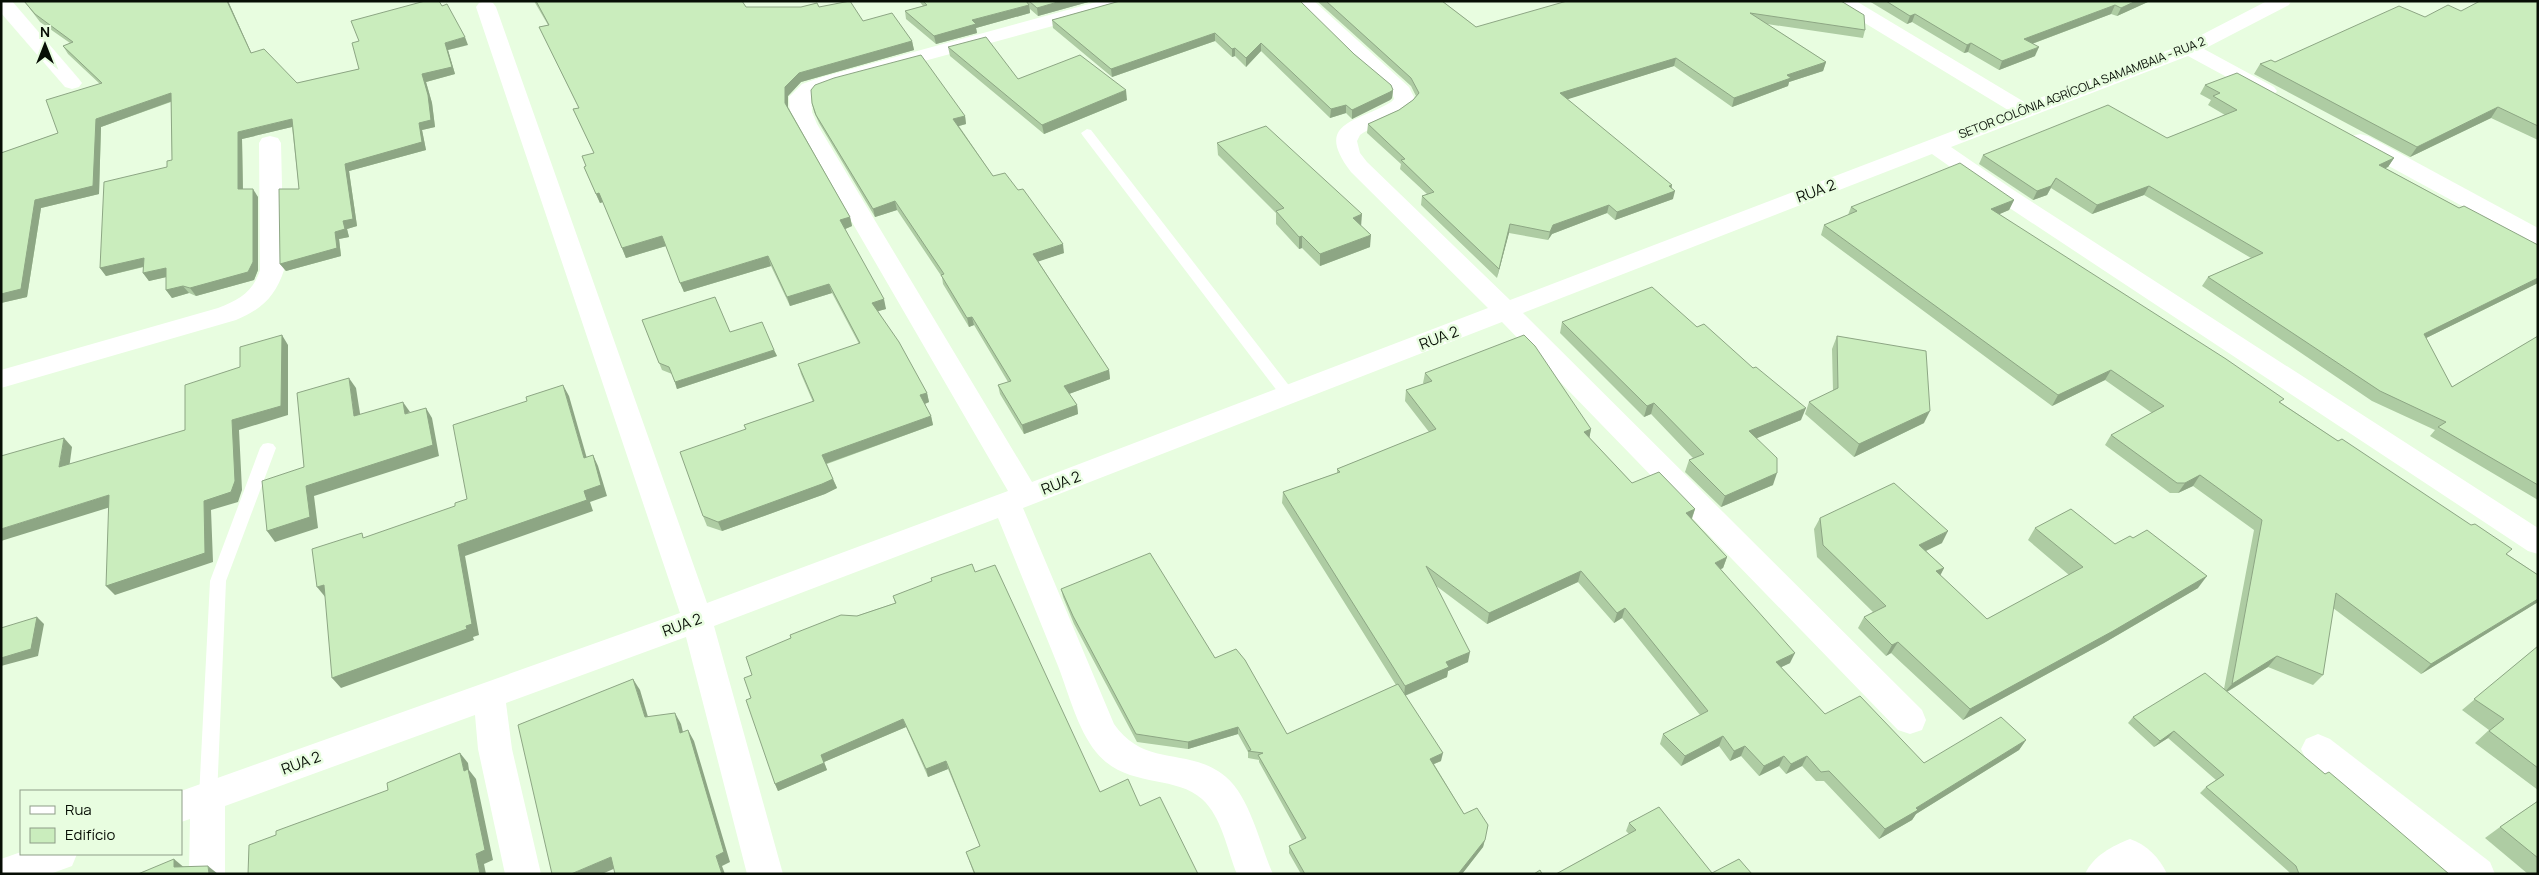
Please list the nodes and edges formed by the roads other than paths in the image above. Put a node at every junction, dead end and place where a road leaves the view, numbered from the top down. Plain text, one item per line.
1 (1, 1) edge
2 (1123, 1) edge
3 (1302, 1) edge
4 (1842, 1) edge
5 (2274, 3) edge
6 (486, 7) dead end
7 (2189, 49) junction
8 (72, 83) dead end
9 (2288, 103) edge
10 (2024, 111) junction
11 (2340, 131) edge
12 (1087, 133) dead end
13 (270, 143) dead end
14 (1935, 146) junction
15 (2538, 238) edge
16 (1507, 312) junction
17 (1, 380) edge
18 (1289, 396) junction
19 (268, 448) dead end
20 (1016, 500) junction
21 (2538, 543) edge
22 (696, 620) junction
23 (489, 695) junction
24 (1910, 720) dead end
25 (2318, 749) dead end
26 (195, 802) edge
27 (56, 855) edge
28 (6, 874) edge
29 (207, 874) edge
30 (523, 874) edge
31 (765, 874) edge
32 (1255, 874) edge
33 (2103, 874) edge
34 (2149, 874) edge
35 (2477, 874) edge

1 - 8 street
2 - 20 street
3 - 16 street
4 - 10 street
5 - 7 street, SETOR COLÔNIA AGRÍCOLA SAMAMBAIA - RUA 2
6 - 22 street
7 - 9 street
7 - 10 street, SETOR COLÔNIA AGRÍCOLA SAMAMBAIA - RUA 2
10 - 14 street, SETOR COLÔNIA AGRÍCOLA SAMAMBAIA - RUA 2
11 - 15 street
12 - 18 lane
13 - 17 street
14 - 16 street, RUA 2
14 - 21 street
16 - 18 street, RUA 2
16 - 24 street
18 - 20 street, RUA 2
19 - 26 lane
20 - 22 street, RUA 2
20 - 32 street
22 - 23 street, RUA 2
22 - 31 street
23 - 26 street, RUA 2
23 - 30 street
25 - 35 street
26 - 29 street
27 - 28 street
33 - 34 street

